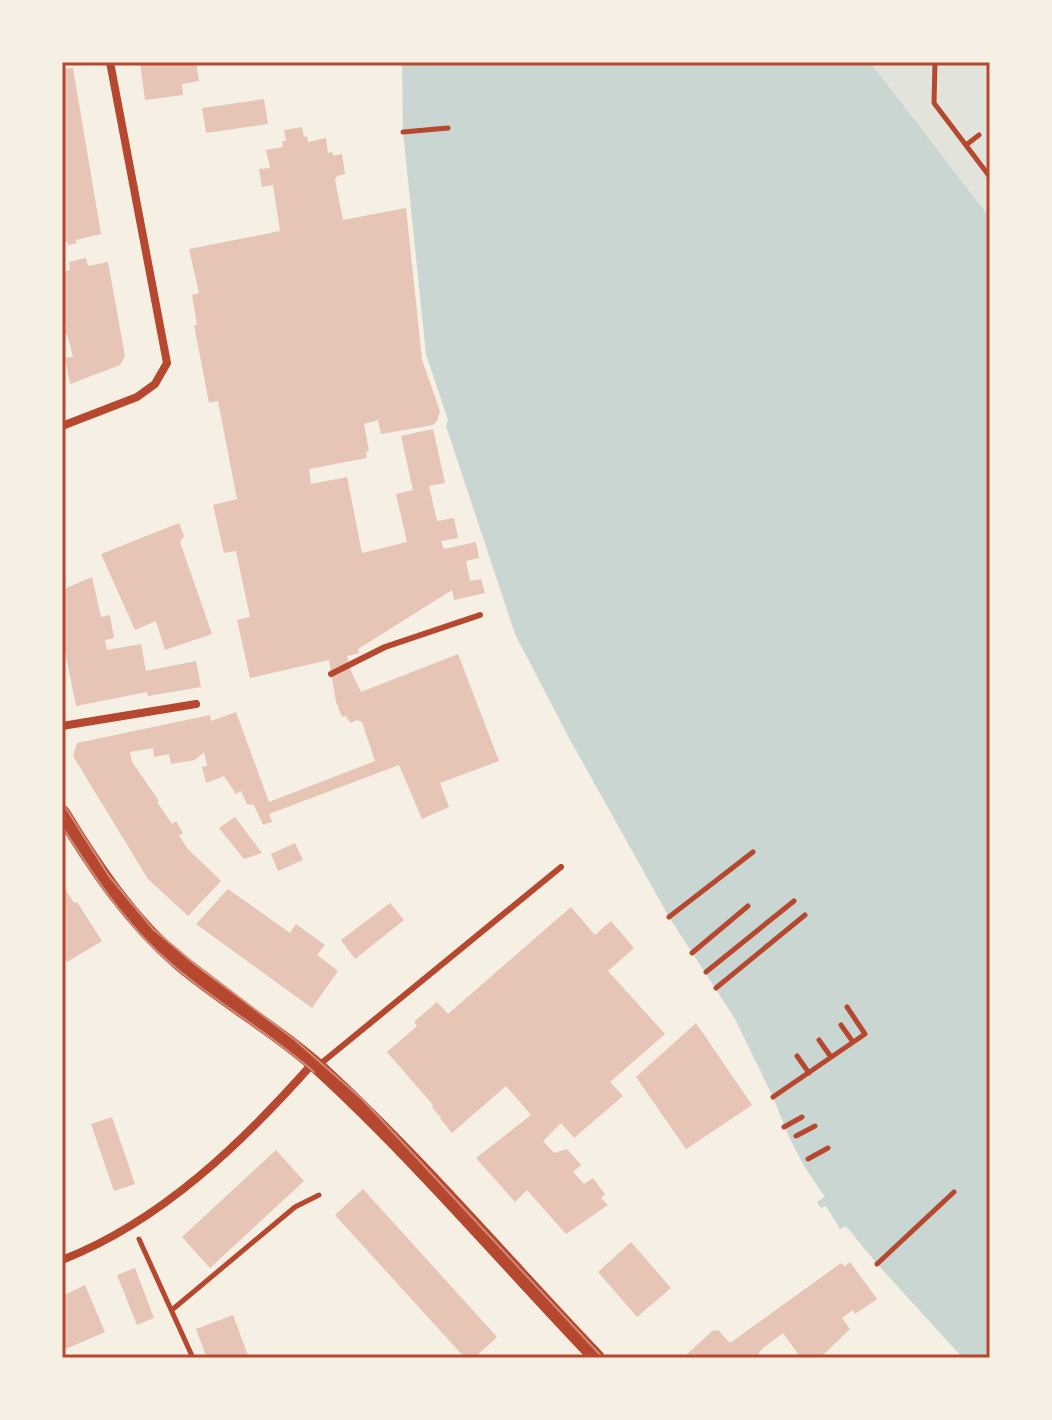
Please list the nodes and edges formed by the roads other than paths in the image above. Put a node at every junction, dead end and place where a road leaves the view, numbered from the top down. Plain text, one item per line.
1 (110, 62) edge
2 (62, 426) edge
3 (480, 615) dead end
4 (331, 674) dead end
5 (196, 704) dead end
6 (62, 726) edge
7 (62, 813) edge
8 (561, 867) dead end
9 (316, 1064) junction
10 (62, 1260) edge
11 (597, 1358) edge

1 - 2 street
3 - 4 lane
5 - 6 street
7 - 9 main road
8 - 9 lane
9 - 10 street
9 - 11 main road

